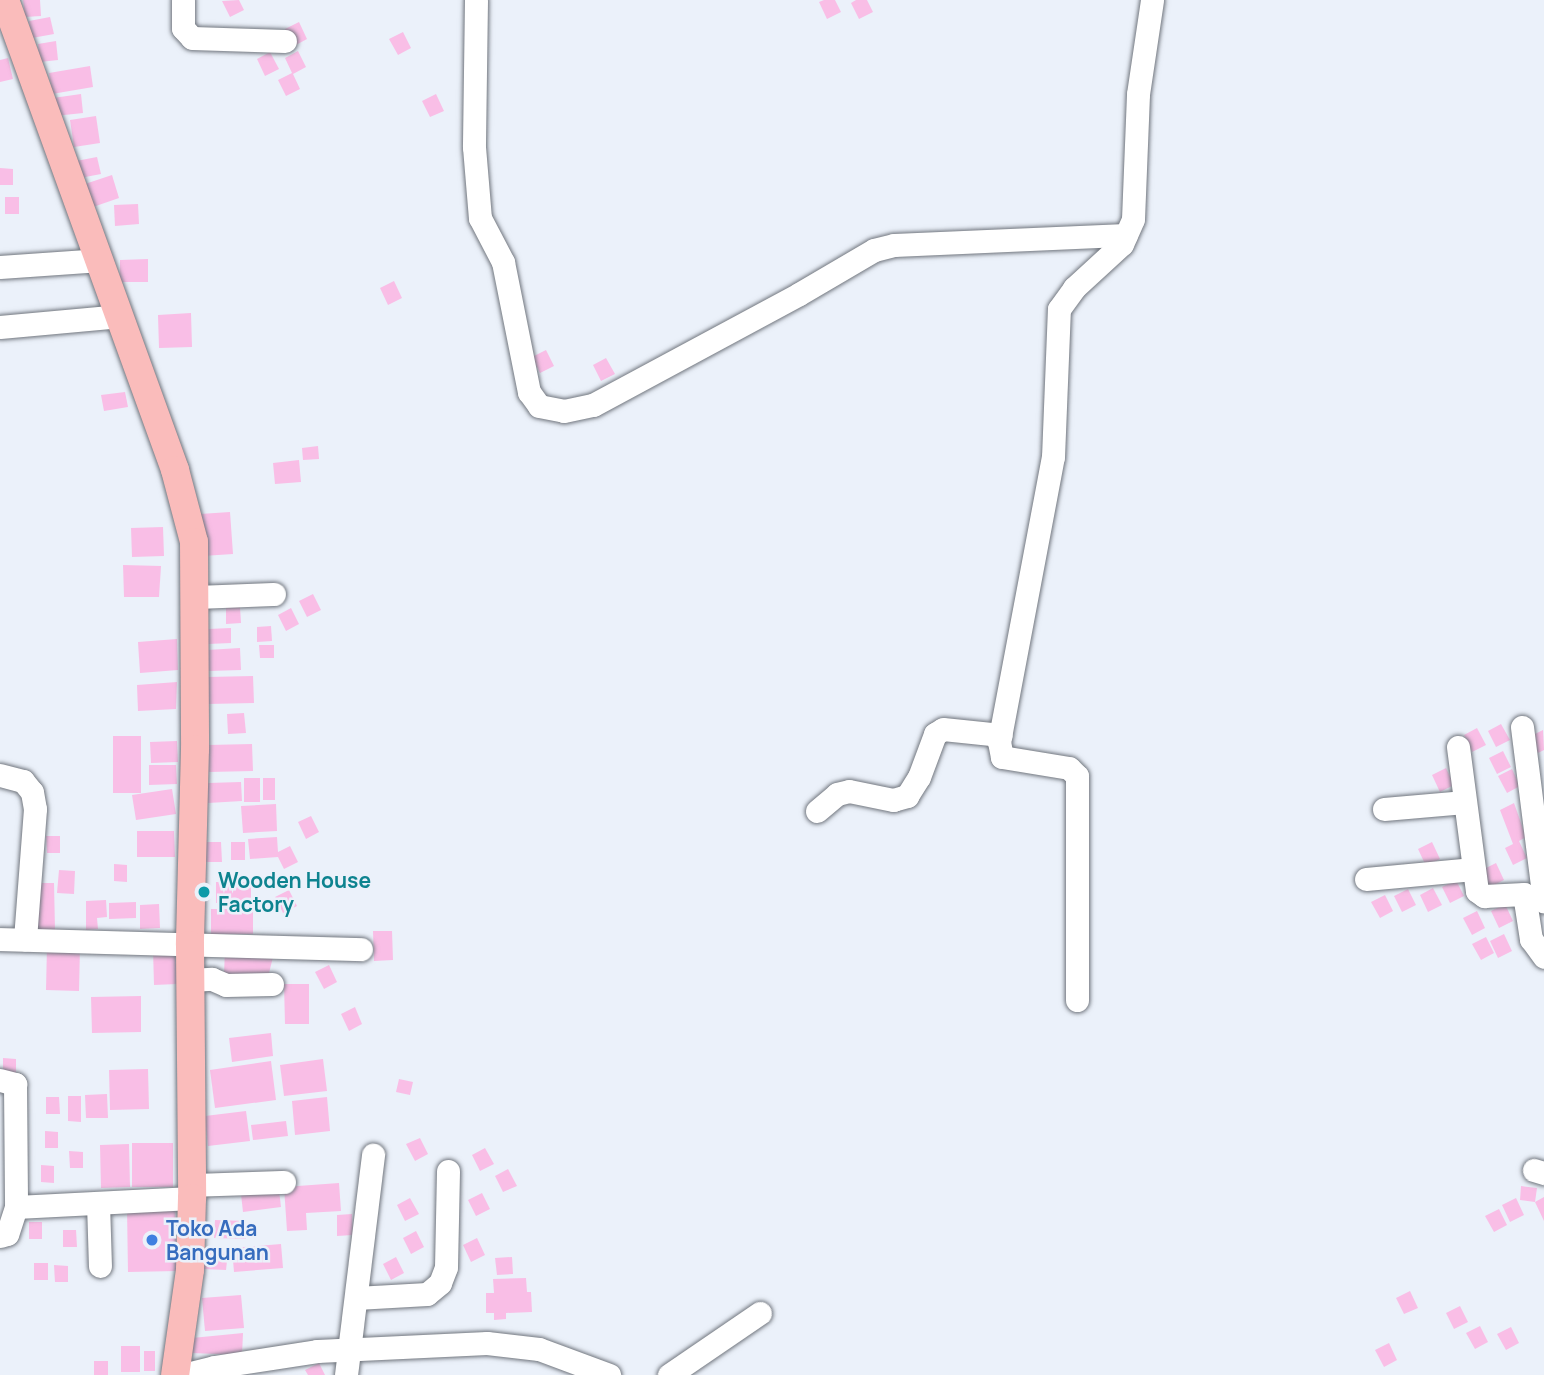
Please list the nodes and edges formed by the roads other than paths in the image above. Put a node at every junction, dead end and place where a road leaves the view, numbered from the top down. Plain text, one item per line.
1 (5, 0) edge
2 (183, 0) edge
3 (476, 0) edge
4 (1152, 0) edge
5 (285, 41) dead end
6 (1126, 235) junction
7 (101, 260) junction
8 (0, 267) edge
9 (120, 316) junction
10 (0, 327) edge
11 (274, 594) dead end
12 (195, 597) junction
13 (1522, 727) dead end
14 (1001, 735) junction
15 (1458, 747) dead end
16 (0, 775) edge
17 (1465, 802) junction
18 (1384, 809) dead end
19 (817, 811) dead end
20 (1474, 869) junction
21 (1366, 879) dead end
22 (1539, 903) edge
23 (0, 939) edge
24 (25, 940) junction
25 (190, 945) junction
26 (361, 949) dead end
27 (1544, 957) edge
28 (190, 980) junction
29 (272, 984) dead end
30 (1077, 1000) dead end
31 (0, 1080) edge
32 (373, 1155) dead end
33 (449, 1171) dead end
34 (284, 1182) dead end
35 (192, 1191) junction
36 (98, 1203) junction
37 (16, 1207) junction
38 (0, 1236) edge
39 (100, 1266) dead end
40 (356, 1298) junction
41 (760, 1313) dead end
42 (349, 1350) junction
43 (175, 1375) edge
44 (183, 1375) edge
45 (346, 1375) edge
46 (609, 1375) edge
47 (669, 1375) edge

1 - 7 main road
2 - 5 street
3 - 6 street
4 - 6 street
6 - 14 street
7 - 8 street
7 - 9 main road
9 - 10 street
9 - 12 main road
11 - 12 street
12 - 25 main road
13 - 22 street
14 - 19 street
14 - 30 street
15 - 17 street
16 - 24 street
17 - 18 street
17 - 20 street
20 - 21 street
20 - 22 street
22 - 27 street
23 - 24 street
24 - 25 street
25 - 26 street
25 - 28 main road
28 - 29 street
28 - 35 main road
31 - 37 street
32 - 40 street
33 - 40 street
34 - 35 street
35 - 36 street
35 - 43 main road
36 - 37 street
36 - 39 street
37 - 38 street
40 - 42 street
41 - 47 street
42 - 44 street
42 - 45 street
42 - 46 street

